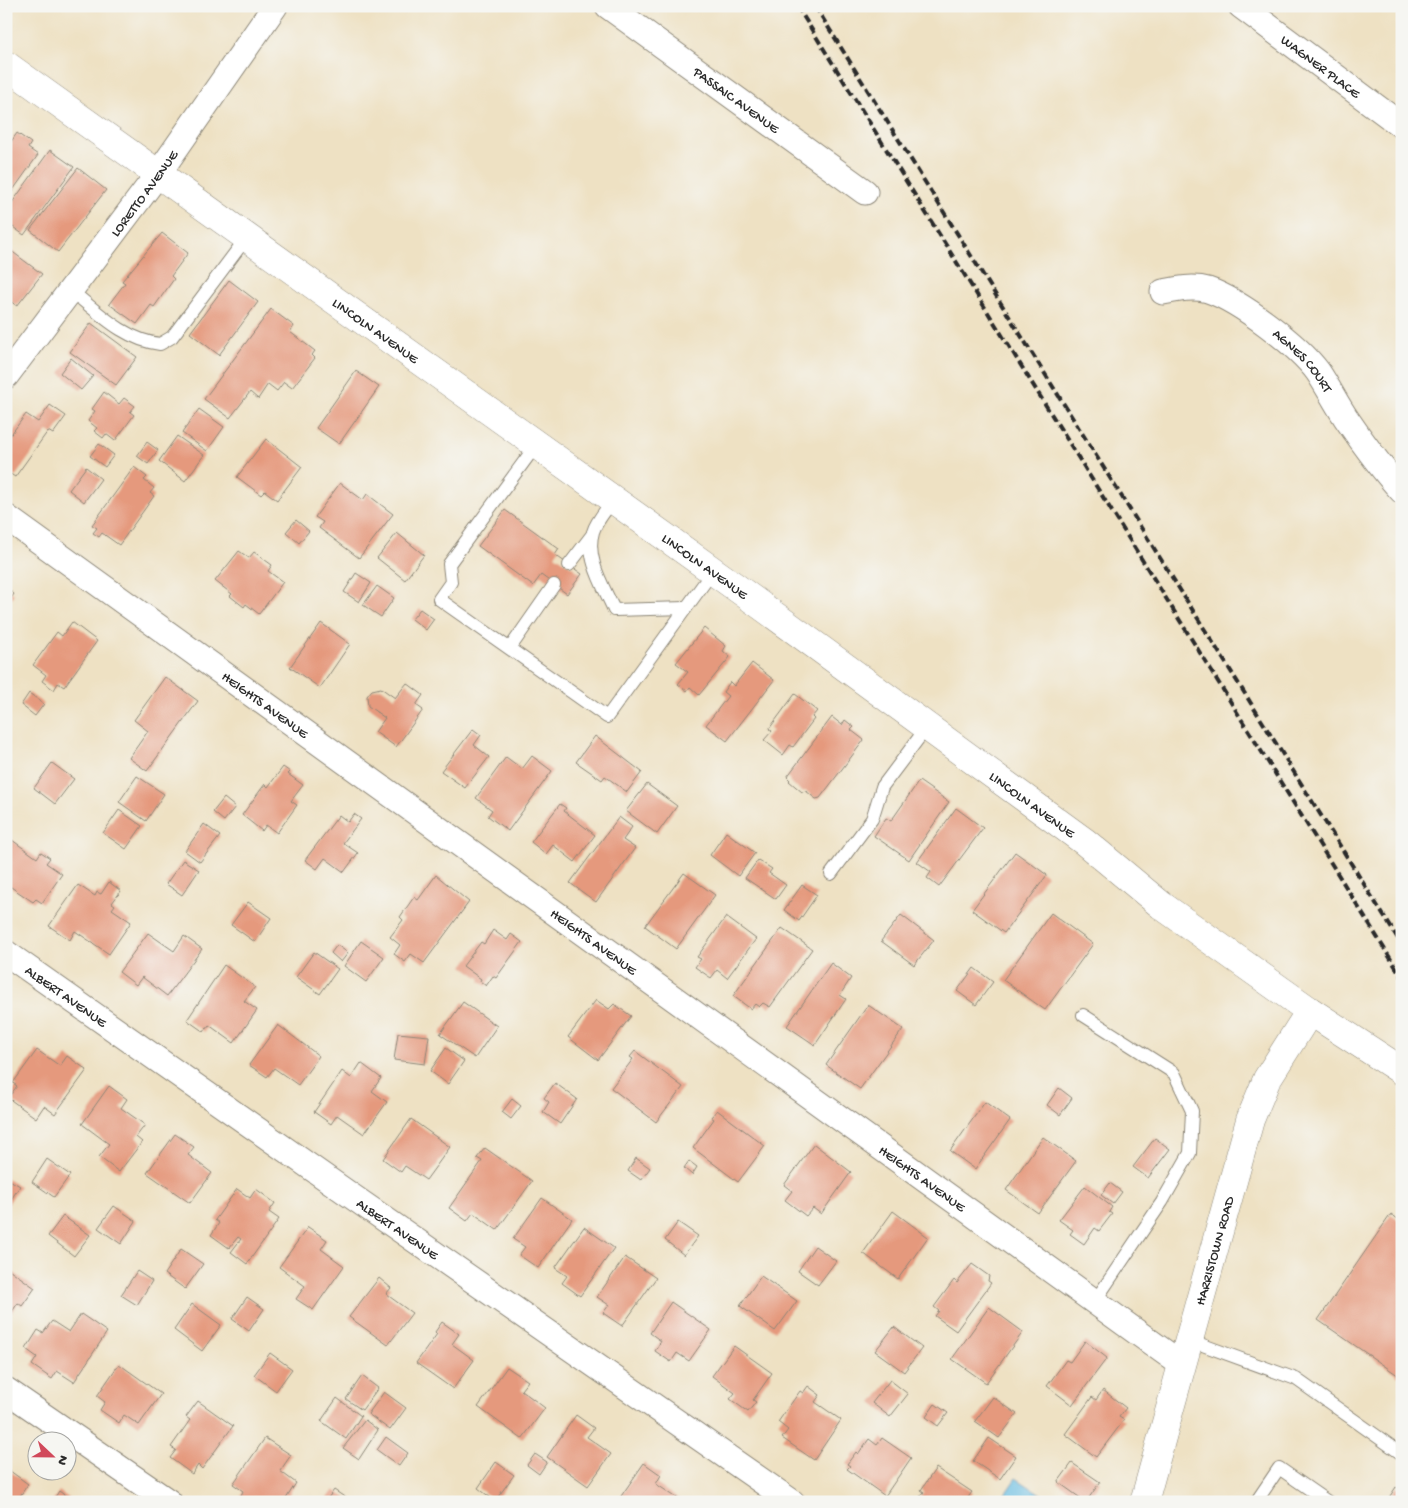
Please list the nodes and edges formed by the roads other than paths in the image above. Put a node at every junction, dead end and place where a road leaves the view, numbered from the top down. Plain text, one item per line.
1 (275, 6) edge
2 (608, 6) edge
3 (1241, 6) edge
4 (6, 65) edge
5 (1402, 126) edge
6 (158, 174) junction
7 (865, 192) dead end
8 (247, 238) junction
9 (70, 290) junction
10 (1163, 292) dead end
11 (6, 376) edge
12 (537, 444) junction
13 (1402, 491) edge
14 (614, 499) junction
15 (6, 517) edge
16 (592, 535) junction
17 (569, 565) dead end
18 (713, 571) junction
19 (554, 585) dead end
20 (686, 608) junction
21 (510, 648) junction
22 (927, 727) junction
23 (831, 874) dead end
24 (6, 952) edge
25 (1310, 1012) junction
26 (1083, 1015) dead end
27 (1402, 1072) edge
28 (1095, 1301) junction
29 (1185, 1352) junction
30 (6, 1390) edge
31 (1402, 1454) edge
32 (169, 1502) edge
33 (792, 1502) edge
34 (1144, 1502) edge
35 (1256, 1502) edge
36 (1328, 1502) edge

1 - 6 street, LORETTO AVENUE
2 - 7 street, PASSAIC AVENUE
3 - 5 street, WAGNER PLACE
4 - 6 main road, LINCOLN AVENUE
6 - 8 main road, LINCOLN AVENUE
6 - 9 street, LORETTO AVENUE
8 - 9 lane
8 - 12 main road, LINCOLN AVENUE
9 - 11 street, LORETTO AVENUE
10 - 13 street, AGNES COURT
12 - 14 main road, LINCOLN AVENUE
12 - 21 lane
14 - 16 lane
14 - 18 main road, LINCOLN AVENUE
15 - 28 street, HEIGHTS AVENUE
16 - 17 lane
16 - 20 lane
18 - 20 lane
18 - 22 main road, LINCOLN AVENUE
19 - 21 lane
20 - 21 lane
22 - 23 lane
22 - 25 main road, LINCOLN AVENUE
24 - 33 street, ALBERT AVENUE
25 - 27 main road, LINCOLN AVENUE
25 - 29 main road, HARRISTOWN ROAD
26 - 28 lane
28 - 29 street, HEIGHTS AVENUE
29 - 31 lane
29 - 34 main road, HARRISTOWN ROAD
30 - 32 street
35 - 36 lane

